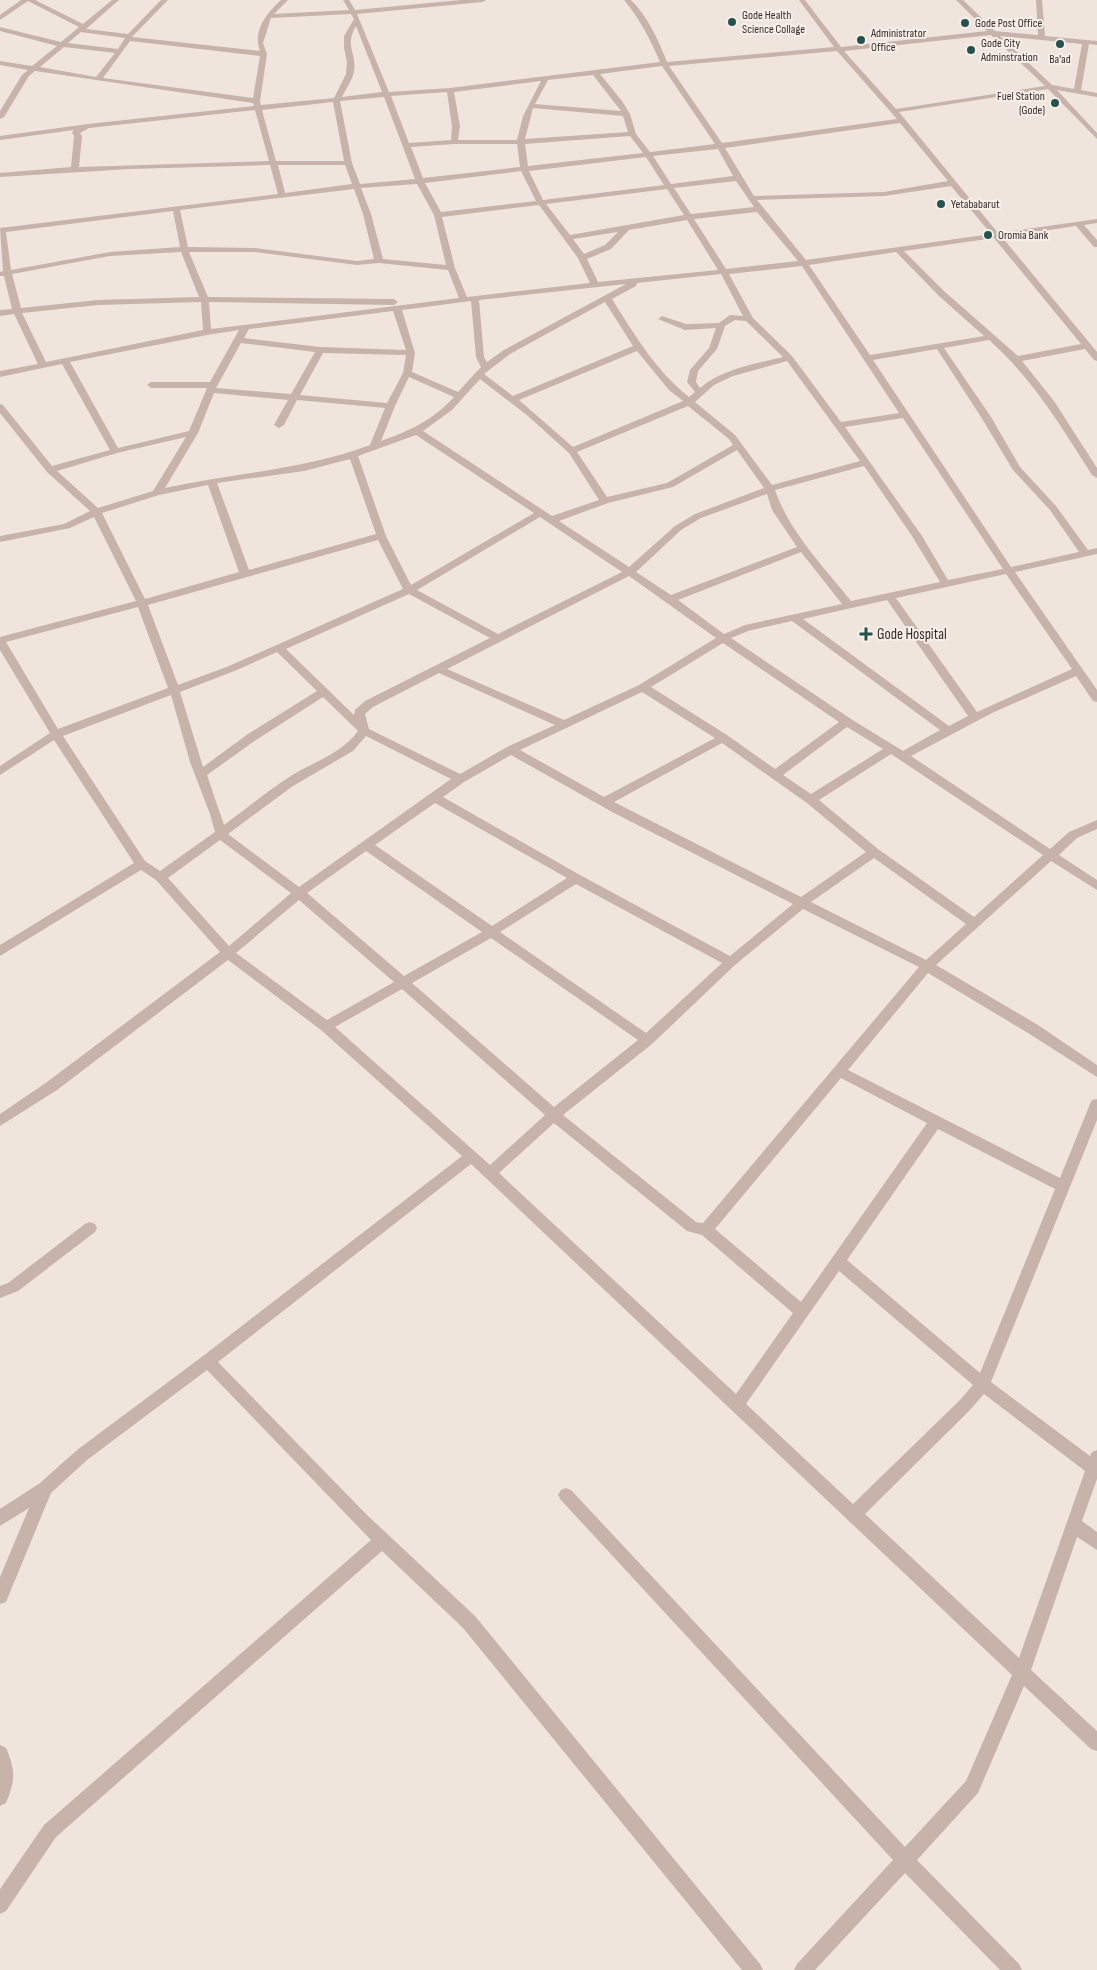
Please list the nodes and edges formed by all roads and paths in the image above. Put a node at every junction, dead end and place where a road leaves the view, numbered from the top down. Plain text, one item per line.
1 (25, 0) edge
2 (30, 0) edge
3 (116, 0) edge
4 (165, 0) edge
5 (285, 0) edge
6 (346, 0) edge
7 (483, 0) edge
8 (627, 0) edge
9 (802, 0) edge
10 (959, 0) edge
11 (1039, 0) edge
12 (355, 15) junction
13 (268, 16) junction
14 (0, 18) edge
15 (82, 28) junction
16 (0, 29) edge
17 (991, 33) junction
18 (128, 37) junction
19 (1042, 37) junction
20 (1086, 42) junction
21 (1097, 43) edge
22 (63, 45) junction
23 (838, 49) junction
24 (118, 51) junction
25 (264, 54) junction
26 (0, 63) edge
27 (664, 64) junction
28 (35, 69) junction
29 (595, 73) junction
30 (546, 78) junction
31 (98, 79) junction
32 (1050, 87) junction
33 (450, 90) junction
34 (1076, 93) junction
35 (388, 94) junction
36 (1097, 95) edge
37 (336, 101) junction
38 (257, 105) junction
39 (531, 106) junction
40 (894, 111) junction
41 (626, 114) junction
42 (0, 117) edge
43 (900, 121) junction
44 (88, 126) junction
45 (632, 134) junction
46 (1097, 137) edge
47 (0, 138) edge
48 (454, 142) junction
49 (521, 142) junction
50 (406, 145) junction
51 (720, 146) junction
52 (648, 154) junction
53 (272, 163) junction
54 (348, 163) junction
55 (75, 168) junction
56 (524, 169) junction
57 (0, 175) edge
58 (738, 178) junction
59 (420, 181) junction
60 (952, 182) junction
61 (358, 186) junction
62 (668, 187) junction
63 (282, 195) junction
64 (752, 198) junction
65 (542, 203) junction
66 (176, 208) junction
67 (759, 209) junction
68 (438, 215) junction
69 (690, 217) junction
70 (1097, 221) edge
71 (1077, 223) junction
72 (625, 229) junction
73 (1, 230) edge
74 (996, 235) junction
75 (566, 238) junction
76 (1097, 245) edge
77 (184, 249) junction
78 (898, 250) junction
79 (582, 258) junction
80 (379, 261) junction
81 (804, 262) junction
82 (451, 268) junction
83 (723, 271) junction
84 (3, 273) edge
85 (642, 280) junction
86 (595, 286) junction
87 (475, 298) junction
88 (607, 298) junction
89 (205, 300) junction
90 (464, 300) junction
91 (444, 303) junction
92 (397, 308) junction
93 (17, 310) junction
94 (0, 313) edge
95 (662, 319) dead end
96 (749, 319) junction
97 (721, 325) junction
98 (245, 328) junction
99 (207, 332) junction
100 (991, 337) junction
101 (239, 340) junction
102 (939, 346) junction
103 (1086, 346) junction
104 (638, 347) junction
105 (320, 350) junction
106 (411, 353) junction
107 (789, 358) junction
108 (868, 358) junction
109 (1097, 358) edge
110 (1016, 359) junction
111 (65, 361) junction
112 (43, 365) junction
113 (486, 367) junction
114 (407, 372) junction
115 (0, 374) edge
116 (478, 374) junction
117 (151, 385) dead end
118 (212, 387) junction
119 (700, 393) junction
120 (295, 396) junction
121 (459, 396) junction
122 (512, 400) junction
123 (690, 402) junction
124 (390, 406) junction
125 (0, 407) edge
126 (904, 415) junction
127 (838, 424) junction
128 (279, 425) dead end
129 (418, 430) junction
130 (193, 433) junction
131 (739, 444) junction
132 (374, 446) junction
133 (572, 450) junction
134 (115, 451) junction
135 (354, 455) junction
136 (866, 462) junction
137 (50, 470) junction
138 (1097, 475) edge
139 (212, 481) junction
140 (770, 490) junction
141 (157, 493) junction
142 (605, 501) junction
143 (96, 512) junction
144 (540, 513) junction
145 (551, 520) junction
146 (382, 536) junction
147 (0, 539) edge
148 (803, 548) junction
149 (1097, 551) edge
150 (1085, 553) junction
151 (1008, 569) junction
152 (629, 572) junction
153 (245, 574) junction
154 (945, 583) junction
155 (409, 590) junction
156 (889, 595) junction
157 (670, 599) junction
158 (142, 603) junction
159 (848, 604) junction
160 (794, 617) junction
161 (723, 638) junction
162 (499, 639) junction
163 (0, 640) edge
164 (279, 648) junction
165 (437, 668) junction
166 (1078, 671) junction
167 (643, 687) junction
168 (174, 692) junction
169 (323, 692) junction
170 (1097, 698) edge
171 (974, 716) junction
172 (847, 722) junction
173 (563, 724) junction
174 (946, 730) junction
175 (364, 731) junction
176 (56, 734) junction
177 (723, 738) junction
178 (891, 749) junction
179 (511, 750) junction
180 (903, 756) junction
181 (0, 771) edge
182 (201, 774) junction
183 (775, 774) junction
184 (460, 779) junction
185 (434, 797) junction
186 (811, 800) junction
187 (605, 802) junction
188 (1097, 824) edge
189 (221, 834) junction
190 (367, 846) junction
191 (874, 852) junction
192 (1051, 855) junction
193 (141, 864) junction
194 (160, 877) junction
195 (576, 878) junction
196 (1097, 886) edge
197 (299, 893) junction
198 (802, 903) junction
199 (974, 923) junction
200 (490, 933) junction
201 (0, 951) edge
202 (228, 952) junction
203 (731, 962) junction
204 (927, 966) junction
205 (402, 982) junction
206 (326, 1026) junction
207 (647, 1040) junction
208 (838, 1072) junction
209 (1097, 1072) edge
210 (1097, 1104) edge
211 (554, 1115) junction
212 (936, 1120) junction
213 (0, 1121) edge
214 (471, 1156) junction
215 (490, 1173) junction
216 (1064, 1187) junction
217 (90, 1228) dead end
218 (706, 1230) junction
219 (839, 1262) junction
220 (0, 1292) edge
221 (802, 1312) junction
222 (208, 1361) junction
223 (982, 1384) junction
224 (737, 1404) junction
225 (1095, 1462) edge
226 (45, 1488) junction
227 (566, 1495) dead end
228 (854, 1514) junction
229 (0, 1518) edge
230 (1073, 1524) junction
231 (383, 1540) junction
232 (1097, 1542) edge
233 (0, 1596) edge
234 (1022, 1672) junction
235 (1097, 1742) edge
236 (0, 1754) edge
237 (0, 1797) edge
238 (905, 1860) junction
239 (0, 1905) edge
240 (754, 1970) edge
241 (803, 1970) edge
242 (1013, 1970) edge

1 - 14 street
2 - 15 street
3 - 15 street
4 - 18 street
5 - 13 street
6 - 12 street
7 - 12 street
8 - 27 street
9 - 23 street
10 - 17 street
11 - 19 street
12 - 13 street
12 - 35 street
12 - 37 street
13 - 25 street
15 - 18 street
15 - 22 street
16 - 22 street
17 - 19 street
17 - 23 street
17 - 32 street
18 - 24 street
18 - 25 street
19 - 20 street
20 - 21 street
20 - 34 street
22 - 24 street
22 - 28 street
23 - 27 street
23 - 40 street
24 - 31 street
25 - 38 street
26 - 28 street
27 - 29 street
27 - 51 street
28 - 31 street
28 - 42 street
29 - 30 street
29 - 41 street
30 - 33 street
30 - 39 street
31 - 38 street
32 - 34 street
32 - 40 street
32 - 46 street
33 - 35 street
33 - 48 street
34 - 36 street
35 - 37 street
35 - 50 street
37 - 38 street
37 - 54 street
38 - 44 street
38 - 53 street
39 - 41 street
39 - 49 street
40 - 43 street
41 - 45 street
43 - 51 street
43 - 60 street
44 - 47 street
44 - 55 street
45 - 49 street
45 - 52 street
48 - 49 street
48 - 50 street
49 - 56 street
50 - 59 street
51 - 52 street
51 - 58 street
52 - 56 street
52 - 62 street
53 - 54 street
53 - 55 street
53 - 63 street
54 - 61 street
55 - 57 street
56 - 59 street
56 - 65 street
58 - 62 street
58 - 64 street
59 - 61 street
59 - 68 street
60 - 64 street
60 - 74 street
61 - 63 street
61 - 80 street
62 - 65 street
62 - 69 street
63 - 66 street
64 - 67 street
65 - 68 street
65 - 75 street
66 - 73 street
66 - 77 street
67 - 69 street
67 - 81 street
68 - 82 street
69 - 72 street
69 - 83 street
70 - 71 street
71 - 74 street
71 - 76 street
72 - 75 street
72 - 79 street
73 - 84 street
74 - 78 street
74 - 103 street
75 - 79 street
77 - 80 street
77 - 84 street
77 - 89 street
78 - 81 street
78 - 100 street
79 - 86 street
80 - 82 street
81 - 83 street
81 - 108 street
82 - 90 street
83 - 85 street
83 - 96 street
84 - 93 street
85 - 86 street
85 - 88 street
86 - 87 street
87 - 90 street
87 - 113 street
88 - 104 street
88 - 113 street
89 - 91 street
89 - 93 street
89 - 99 street
90 - 91 street
91 - 92 street
92 - 98 street
92 - 106 street
93 - 94 street
93 - 112 street
95 - 97 street
96 - 97 street
96 - 107 street
97 - 119 street
98 - 99 street
98 - 101 street
99 - 111 street
100 - 102 street
100 - 110 street
101 - 105 street
101 - 118 street
102 - 108 street
102 - 150 street
103 - 109 street
103 - 110 street
104 - 122 street
104 - 123 street
105 - 106 street
105 - 120 street
106 - 114 street
107 - 119 street
107 - 127 street
108 - 126 street
110 - 138 street
111 - 112 street
111 - 134 street
112 - 115 street
113 - 116 street
114 - 121 street
114 - 124 street
116 - 121 street
116 - 122 street
117 - 118 street
118 - 120 street
118 - 130 street
119 - 123 street
120 - 124 street
120 - 128 street
121 - 129 street
122 - 133 street
123 - 131 street
123 - 133 street
124 - 132 street
125 - 137 street
126 - 127 street
126 - 151 street
127 - 136 street
129 - 132 street
129 - 144 street
130 - 134 street
130 - 141 street
131 - 140 street
131 - 142 street
132 - 135 street
133 - 142 street
134 - 137 street
135 - 139 street
135 - 146 street
136 - 140 street
136 - 154 street
137 - 143 street
139 - 141 street
139 - 153 street
140 - 148 street
140 - 152 street
141 - 143 street
142 - 145 street
143 - 147 street
143 - 158 street
144 - 145 street
144 - 155 street
145 - 152 street
146 - 153 street
146 - 155 street
148 - 157 street
148 - 159 street
149 - 150 street
150 - 151 street
151 - 154 street
151 - 166 street
152 - 157 street
152 - 162 street
153 - 158 street
154 - 156 street
155 - 162 street
155 - 164 street
156 - 159 street
156 - 171 street
157 - 161 street
158 - 163 street
158 - 168 street
159 - 160 street
160 - 161 street
160 - 174 street
161 - 167 street
161 - 172 street
162 - 165 street
163 - 176 street
164 - 168 street
164 - 169 street
165 - 173 street
165 - 175 street
166 - 170 street
166 - 171 street
167 - 173 street
167 - 177 street
168 - 176 street
168 - 182 street
169 - 175 street
169 - 182 street
171 - 174 street
172 - 178 street
172 - 183 street
173 - 179 street
174 - 180 street
175 - 184 street
175 - 189 street
176 - 181 street
176 - 193 street
177 - 183 street
177 - 187 street
178 - 180 street
178 - 186 street
179 - 184 street
179 - 187 street
180 - 192 street
182 - 189 street
183 - 186 street
184 - 185 street
185 - 190 street
185 - 195 street
186 - 191 street
187 - 198 street
188 - 192 street
189 - 194 street
189 - 197 street
190 - 197 street
190 - 200 street
191 - 198 street
191 - 199 street
192 - 196 street
192 - 199 street
193 - 194 street
193 - 201 street
194 - 202 street
195 - 200 street
195 - 203 street
197 - 202 street
197 - 205 street
198 - 203 street
198 - 204 street
199 - 204 street
200 - 205 street
200 - 207 street
202 - 206 street
202 - 213 street
203 - 207 street
204 - 208 street
204 - 209 street
205 - 206 street
205 - 211 street
206 - 214 street
207 - 211 street
208 - 212 street
208 - 218 street
210 - 216 street
211 - 215 street
211 - 218 street
212 - 216 street
212 - 219 street
214 - 215 street
214 - 222 street
215 - 224 street
216 - 223 street
217 - 220 street
218 - 221 street
219 - 221 street
219 - 223 street
221 - 224 street
222 - 226 street
222 - 231 street
223 - 225 street
223 - 228 street
224 - 228 street
225 - 230 street
226 - 229 street
226 - 233 street
227 - 238 street
228 - 234 street
230 - 232 street
230 - 234 street
231 - 239 street
231 - 240 street
234 - 235 street
234 - 238 street
236 - 237 street
238 - 241 street
238 - 242 street

